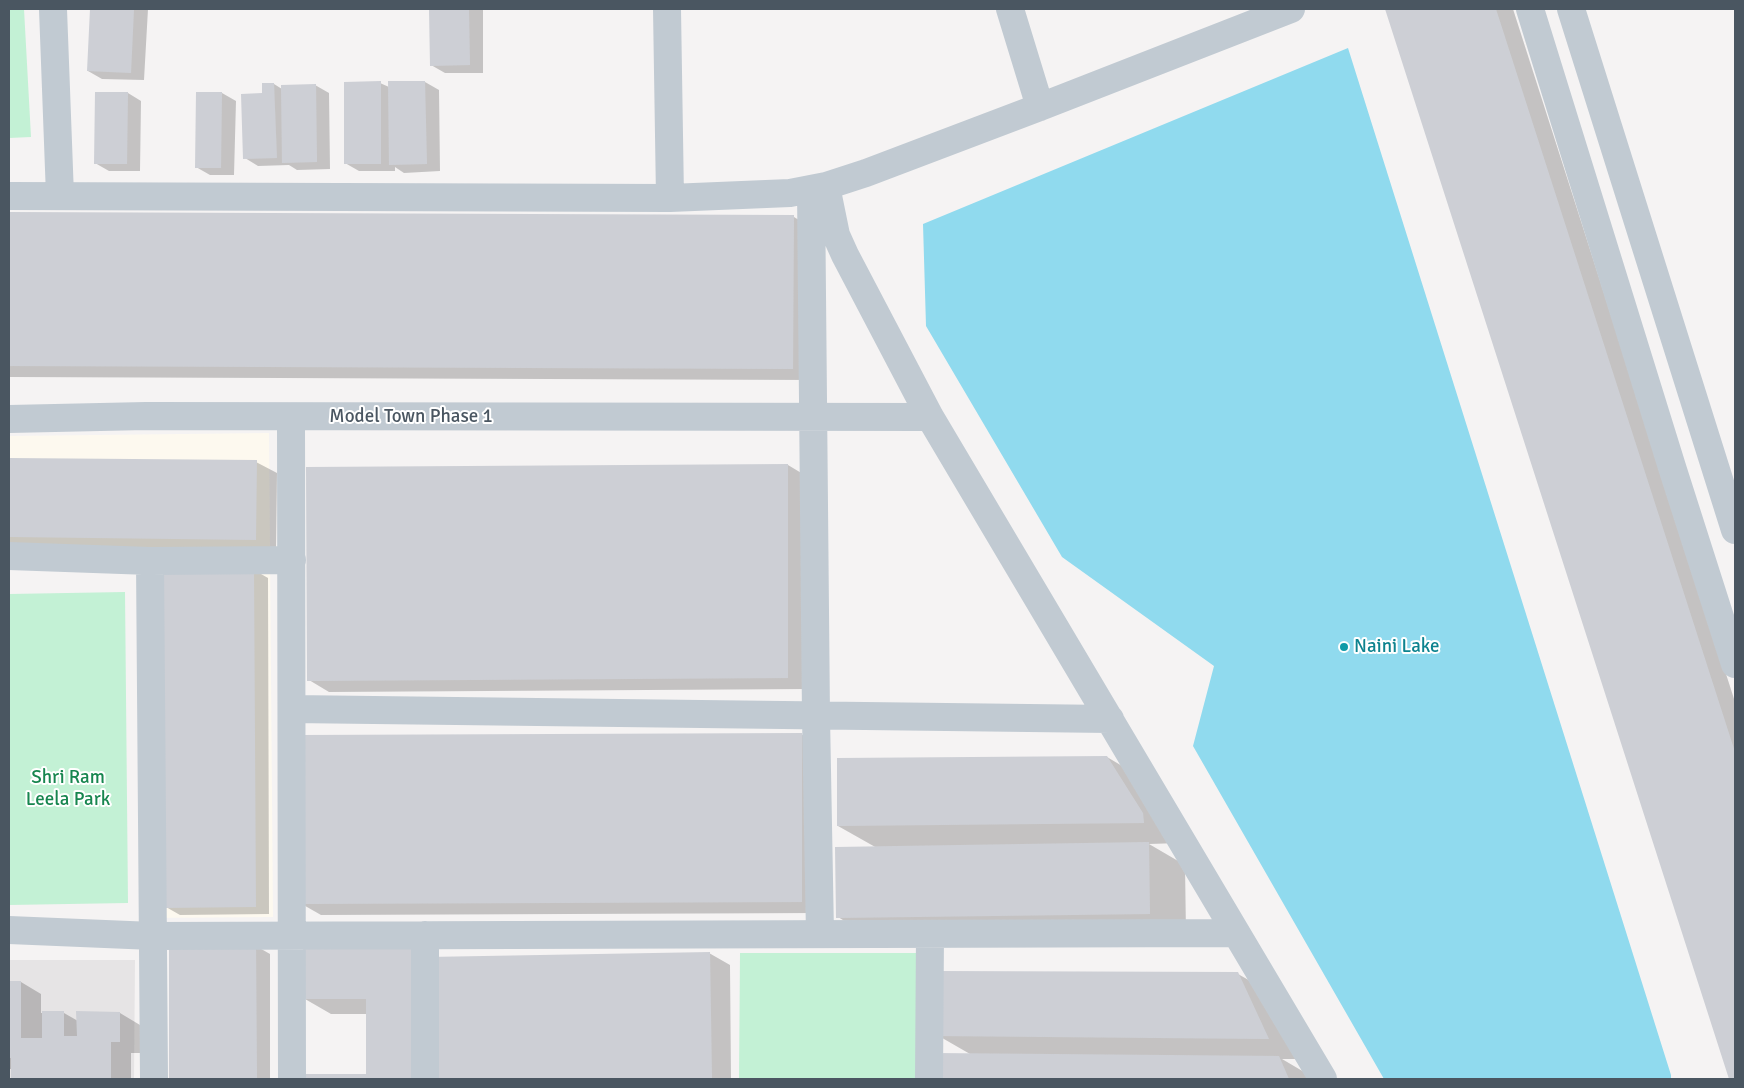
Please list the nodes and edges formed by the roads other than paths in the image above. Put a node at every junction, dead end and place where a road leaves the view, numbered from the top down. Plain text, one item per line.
1 (53, 9) edge
2 (667, 9) edge
3 (1010, 9) edge
4 (1291, 9) edge
5 (1530, 9) edge
6 (1571, 9) edge
7 (1235, 19) edge
8 (1040, 107) junction
9 (819, 187) junction
10 (9, 196) edge
11 (60, 196) junction
12 (670, 198) junction
13 (292, 416) junction
14 (814, 417) junction
15 (930, 417) junction
16 (9, 419) edge
17 (1672, 467) junction
18 (1726, 472) edge
19 (1735, 530) edge
20 (9, 556) edge
21 (150, 560) junction
22 (292, 560) junction
23 (1735, 664) edge
24 (292, 709) junction
25 (816, 716) junction
26 (1110, 719) junction
27 (9, 930) edge
28 (1236, 933) junction
29 (820, 934) junction
30 (930, 934) junction
31 (425, 935) junction
32 (153, 936) junction
33 (292, 936) junction
34 (154, 1079) edge
35 (292, 1079) edge
36 (425, 1079) edge
37 (929, 1079) edge
38 (1323, 1079) edge

1 - 11 street
2 - 12 street
3 - 8 street
4 - 7 street
5 - 17 street
6 - 18 street
7 - 8 street
8 - 9 street
9 - 12 street
9 - 14 street
9 - 15 street
10 - 11 street
11 - 12 street
13 - 14 street, Model Town Phase 1
13 - 16 street, Model Town Phase 1
13 - 22 street
14 - 15 street, Model Town Phase 1
14 - 25 street
15 - 26 street
17 - 18 street
17 - 23 street
18 - 19 street
20 - 21 street
21 - 22 street
21 - 32 street
22 - 24 street
24 - 25 street
24 - 33 street
25 - 26 street
25 - 29 street
26 - 28 street
27 - 32 street
28 - 30 street
28 - 38 street
29 - 30 street
29 - 31 street
30 - 37 street
31 - 33 street
31 - 36 street
32 - 33 street
32 - 34 street
33 - 35 street

